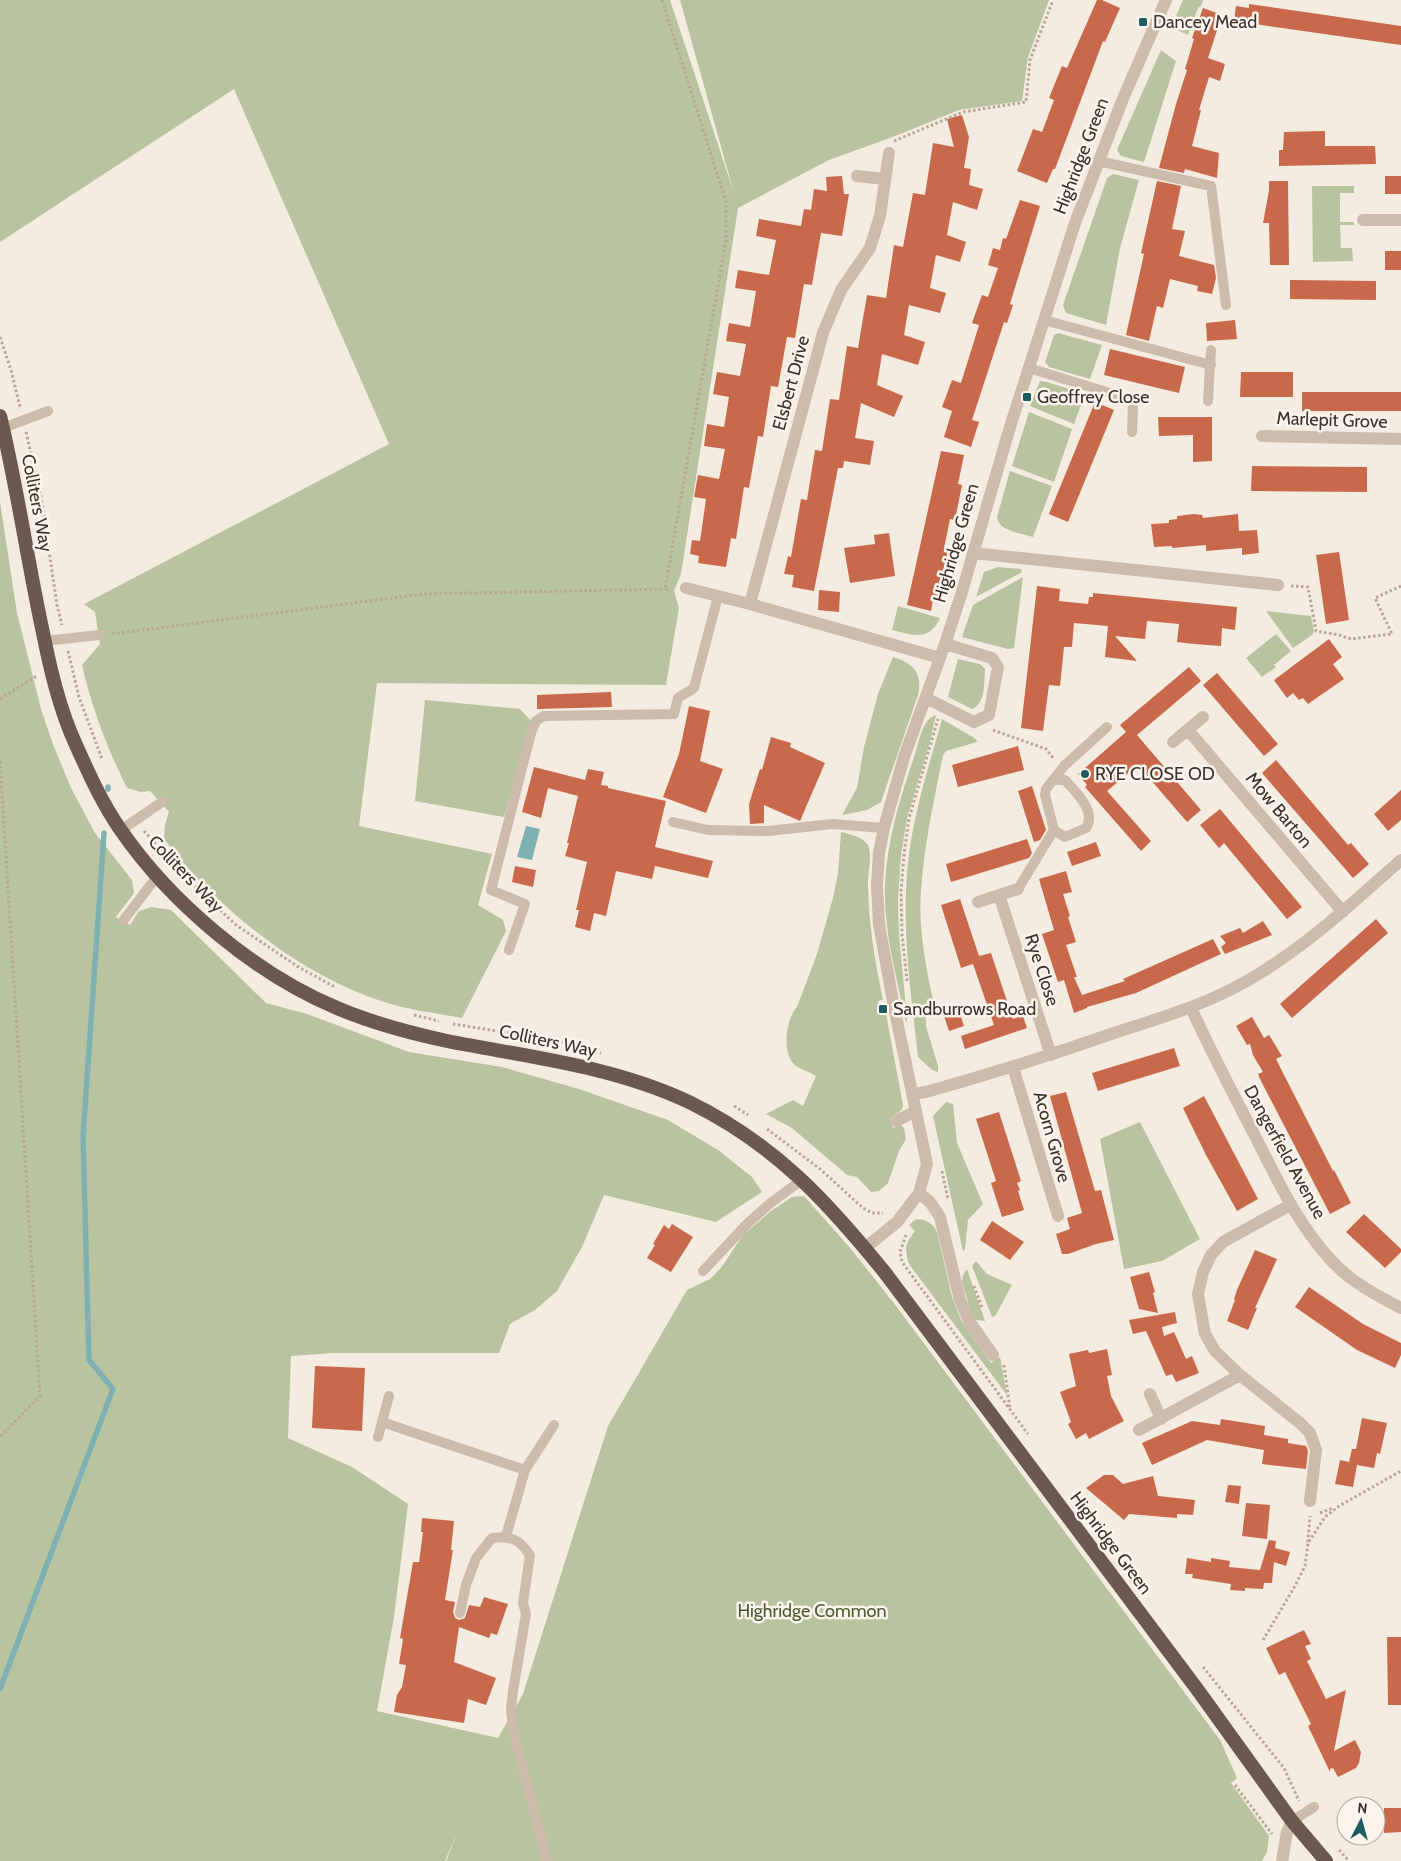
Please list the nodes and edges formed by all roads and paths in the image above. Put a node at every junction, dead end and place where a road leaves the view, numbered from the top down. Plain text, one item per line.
1 (662, 0) edge
2 (1053, 0) edge
3 (1166, 0) edge
4 (889, 153) joint
5 (1098, 161) junction
6 (857, 176) dead end
7 (885, 180) junction
8 (1363, 220) dead end
9 (1401, 220) edge
10 (1226, 305) dead end
11 (1044, 320) junction
12 (0, 337) edge
13 (1211, 350) dead end
14 (1210, 365) junction
15 (1029, 368) junction
16 (1208, 401) dead end
17 (48, 411) dead end
18 (23, 420) junction
19 (1, 422) edge
20 (1132, 432) dead end
21 (1262, 436) dead end
22 (1401, 439) edge
23 (973, 553) junction
24 (1278, 585) joint
25 (1401, 586) edge
26 (665, 588) junction
27 (686, 588) joint
28 (718, 596) junction
29 (750, 604) junction
30 (99, 635) joint
31 (65, 638) junction
32 (44, 641) junction
33 (946, 644) junction
34 (940, 658) junction
35 (52, 673) junction
36 (926, 698) junction
37 (0, 699) edge
38 (942, 706) junction
39 (1203, 717) dead end
40 (974, 722) junction
41 (1108, 727) dead end
42 (1188, 730) junction
43 (1173, 742) dead end
44 (0, 761) edge
45 (104, 764) dead end
46 (1062, 768) junction
47 (1053, 780) junction
48 (162, 802) dead end
49 (135, 820) junction
50 (673, 822) dead end
51 (884, 828) junction
52 (121, 830) junction
53 (1054, 830) junction
54 (1401, 860) edge
55 (158, 875) junction
56 (1018, 889) joint
57 (999, 895) junction
58 (978, 902) dead end
59 (1343, 912) junction
60 (123, 921) dead end
61 (509, 950) dead end
62 (908, 990) dead end
63 (343, 992) dead end
64 (1191, 1008) junction
65 (412, 1014) dead end
66 (440, 1021) dead end
67 (449, 1023) dead end
68 (606, 1054) dead end
69 (1051, 1055) junction
70 (1014, 1067) junction
71 (634, 1081) joint
72 (912, 1094) junction
73 (732, 1106) dead end
74 (916, 1111) junction
75 (754, 1119) dead end
76 (896, 1121) dead end
77 (761, 1124) dead end
78 (941, 1166) dead end
79 (803, 1179) junction
80 (919, 1194) junction
81 (949, 1204) dead end
82 (1290, 1205) junction
83 (1058, 1216) dead end
84 (898, 1222) junction
85 (865, 1248) junction
86 (703, 1271) dead end
87 (974, 1284) dead end
88 (1401, 1308) edge
89 (983, 1311) dead end
90 (998, 1358) joint
91 (1240, 1376) junction
92 (1150, 1394) dead end
93 (388, 1396) dead end
94 (1010, 1409) junction
95 (1161, 1419) junction
96 (382, 1422) junction
97 (554, 1425) dead end
98 (1139, 1430) dead end
99 (378, 1437) dead end
100 (0, 1438) edge
101 (1033, 1441) dead end
102 (525, 1470) junction
103 (1401, 1471) edge
104 (1310, 1501) dead end
105 (1339, 1506) junction
106 (506, 1536) junction
107 (1308, 1543) junction
108 (460, 1613) dead end
109 (1263, 1640) dead end
110 (1202, 1666) dead end
111 (1235, 1784) dead end
112 (1309, 1810) joint
113 (1292, 1821) junction
114 (1273, 1836) dead end
115 (1338, 1848) dead end
116 (547, 1861) edge
117 (1282, 1861) edge
118 (1326, 1861) edge
119 (1348, 1861) edge

1 - 26 path
2 - 4 path
3 - 5 street, Highridge Green
4 - 7 street, Elsbert Drive
5 - 10 lane
5 - 11 street, Highridge Green
6 - 7 street
7 - 29 street, Elsbert Drive
8 - 9 street
11 - 14 lane
11 - 15 street, Highridge Green
12 - 18 path
13 - 14 lane
14 - 16 lane
15 - 20 lane
15 - 23 street, Highridge Green
17 - 18 lane
18 - 19 lane
18 - 31 path
19 - 32 highway, Colliters Way
21 - 22 street, Marlepit Grove
23 - 24 street
23 - 33 street, Highridge Green
24 - 25 path
26 - 27 path
26 - 30 path
27 - 28 street
28 - 29 street
28 - 61 lane
29 - 34 street
30 - 31 lane
31 - 32 lane
31 - 45 path
32 - 35 highway, Colliters Way
33 - 34 street, Highridge Green
33 - 40 street
34 - 36 street, Highridge Green
35 - 37 path
35 - 52 highway, Colliters Way
36 - 38 street
36 - 51 street, Highridge Green
38 - 40 street
38 - 62 path
39 - 42 street
40 - 46 path
41 - 46 lane
42 - 43 street
42 - 59 street, Mow Barton
44 - 100 path
46 - 47 lane
47 - 53 lane
47 - 53 lane
48 - 49 lane
49 - 52 lane
49 - 63 path
50 - 51 lane
51 - 72 street, Highridge Green
52 - 55 highway, Colliters Way
53 - 56 lane
54 - 59 street
55 - 60 lane
55 - 71 highway, Colliters Way
56 - 57 street
57 - 58 street
57 - 69 street, Rye Close
59 - 64 street
64 - 69 street
64 - 82 street, Dangerfield Avenue
65 - 66 path
67 - 68 path
69 - 70 street
70 - 72 street
70 - 83 street, Acorn Grove
71 - 79 highway, Highridge Green
72 - 74 street, Highridge Green
73 - 75 path
74 - 76 street
74 - 80 street, Highridge Green
77 - 84 path
78 - 81 path
79 - 85 highway, Highridge Green
79 - 86 lane
80 - 84 street, Highridge Green
80 - 90 street
82 - 88 street, Dangerfield Avenue
82 - 91 street
84 - 85 street, Highridge Green
84 - 94 path
85 - 113 highway, Highridge Green
87 - 89 path
90 - 94 path
91 - 95 street
91 - 104 street
92 - 95 street
93 - 96 lane
94 - 101 path
95 - 98 street
96 - 99 lane
96 - 102 lane
97 - 102 lane
102 - 106 lane
103 - 105 path
105 - 107 path
105 - 107 path
106 - 108 lane
106 - 116 lane
107 - 109 path
110 - 112 path
111 - 114 path
112 - 113 lane
113 - 117 street
113 - 118 highway, Highridge Green
115 - 119 path

